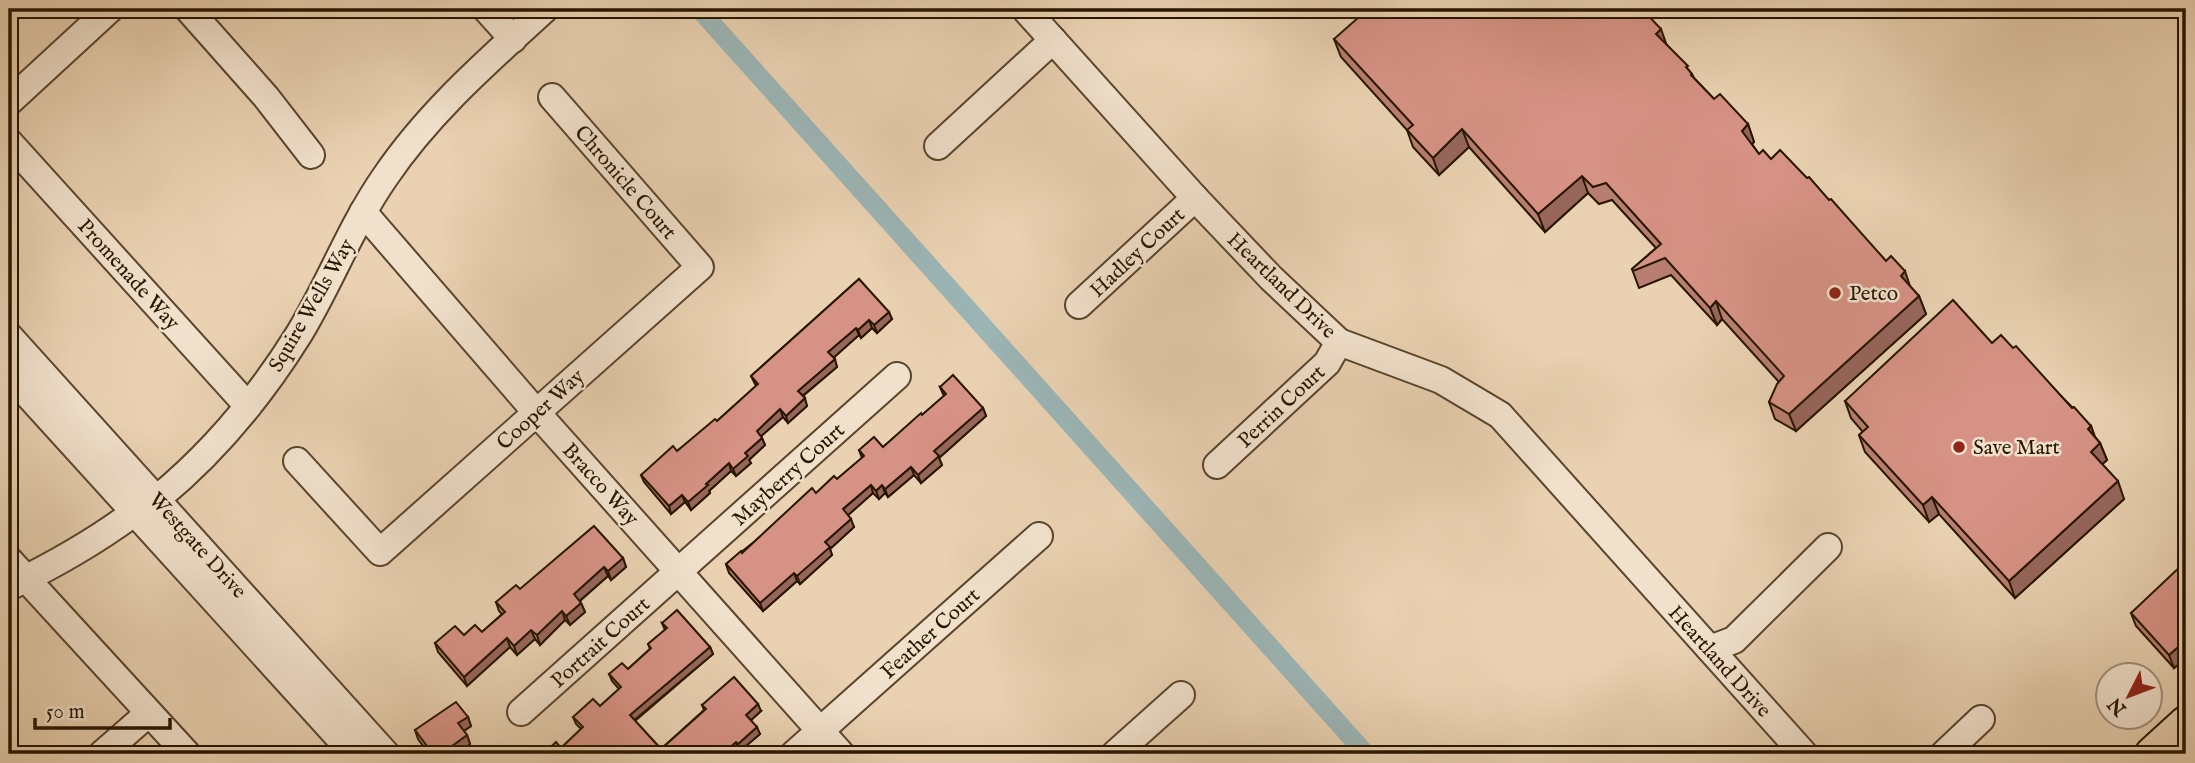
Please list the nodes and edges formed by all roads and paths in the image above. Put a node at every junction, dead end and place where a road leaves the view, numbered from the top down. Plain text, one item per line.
1 (110, 9) edge
2 (188, 9) edge
3 (486, 9) edge
4 (545, 9) edge
5 (1026, 9) edge
6 (513, 39) junction
7 (1053, 40) junction
8 (552, 97) dead end
9 (9, 102) edge
10 (9, 142) edge
11 (938, 146) dead end
12 (311, 155) dead end
13 (1195, 198) junction
14 (363, 212) junction
15 (700, 267) joint
16 (1079, 305) dead end
17 (9, 336) edge
18 (1339, 342) junction
19 (9, 374) edge
20 (897, 376) dead end
21 (248, 407) junction
22 (537, 412) junction
23 (297, 461) dead end
24 (1217, 466) dead end
25 (145, 506) junction
26 (1040, 536) dead end
27 (1828, 547) dead end
28 (678, 571) junction
29 (14, 575) edge
30 (1710, 649) junction
31 (1181, 695) dead end
32 (521, 712) dead end
33 (149, 713) junction
34 (1981, 719) dead end
35 (2186, 723) edge
36 (821, 731) junction
37 (102, 754) edge
38 (187, 754) edge
39 (354, 754) edge
40 (386, 754) edge
41 (794, 754) edge
42 (841, 754) edge
43 (1115, 754) edge
44 (1804, 754) edge
45 (1944, 754) edge
46 (2152, 754) edge

1 - 9 street
2 - 12 street
3 - 6 street
4 - 6 street, Squire Wells Way
5 - 7 street, Heartland Drive
6 - 14 street, Squire Wells Way
7 - 11 street
7 - 13 street, Heartland Drive
8 - 15 street, Chronicle Court
10 - 21 street, Promenade Way
13 - 16 street, Hadley Court
13 - 18 street, Heartland Drive
14 - 21 street, Squire Wells Way
14 - 22 street, Bracco Way
15 - 22 street, Cooper Way
17 - 25 street, Westgate Drive
18 - 24 street, Perrin Court
18 - 30 street, Heartland Drive
19 - 25 street, Westgate Drive
20 - 28 street, Mayberry Court
21 - 25 street, Squire Wells Way
22 - 23 street, Cooper Way
22 - 28 street, Bracco Way
25 - 29 street, Squire Wells Way
25 - 39 street, Westgate Drive
25 - 40 street, Westgate Drive
26 - 36 street, Feather Court
27 - 30 street
28 - 32 street, Portrait Court
28 - 36 street, Bracco Way
29 - 33 street
30 - 44 street, Heartland Drive
31 - 43 street
33 - 37 street
33 - 38 street
34 - 45 street
35 - 46 main road
36 - 41 street, Feather Court
36 - 42 street, Bracco Way

